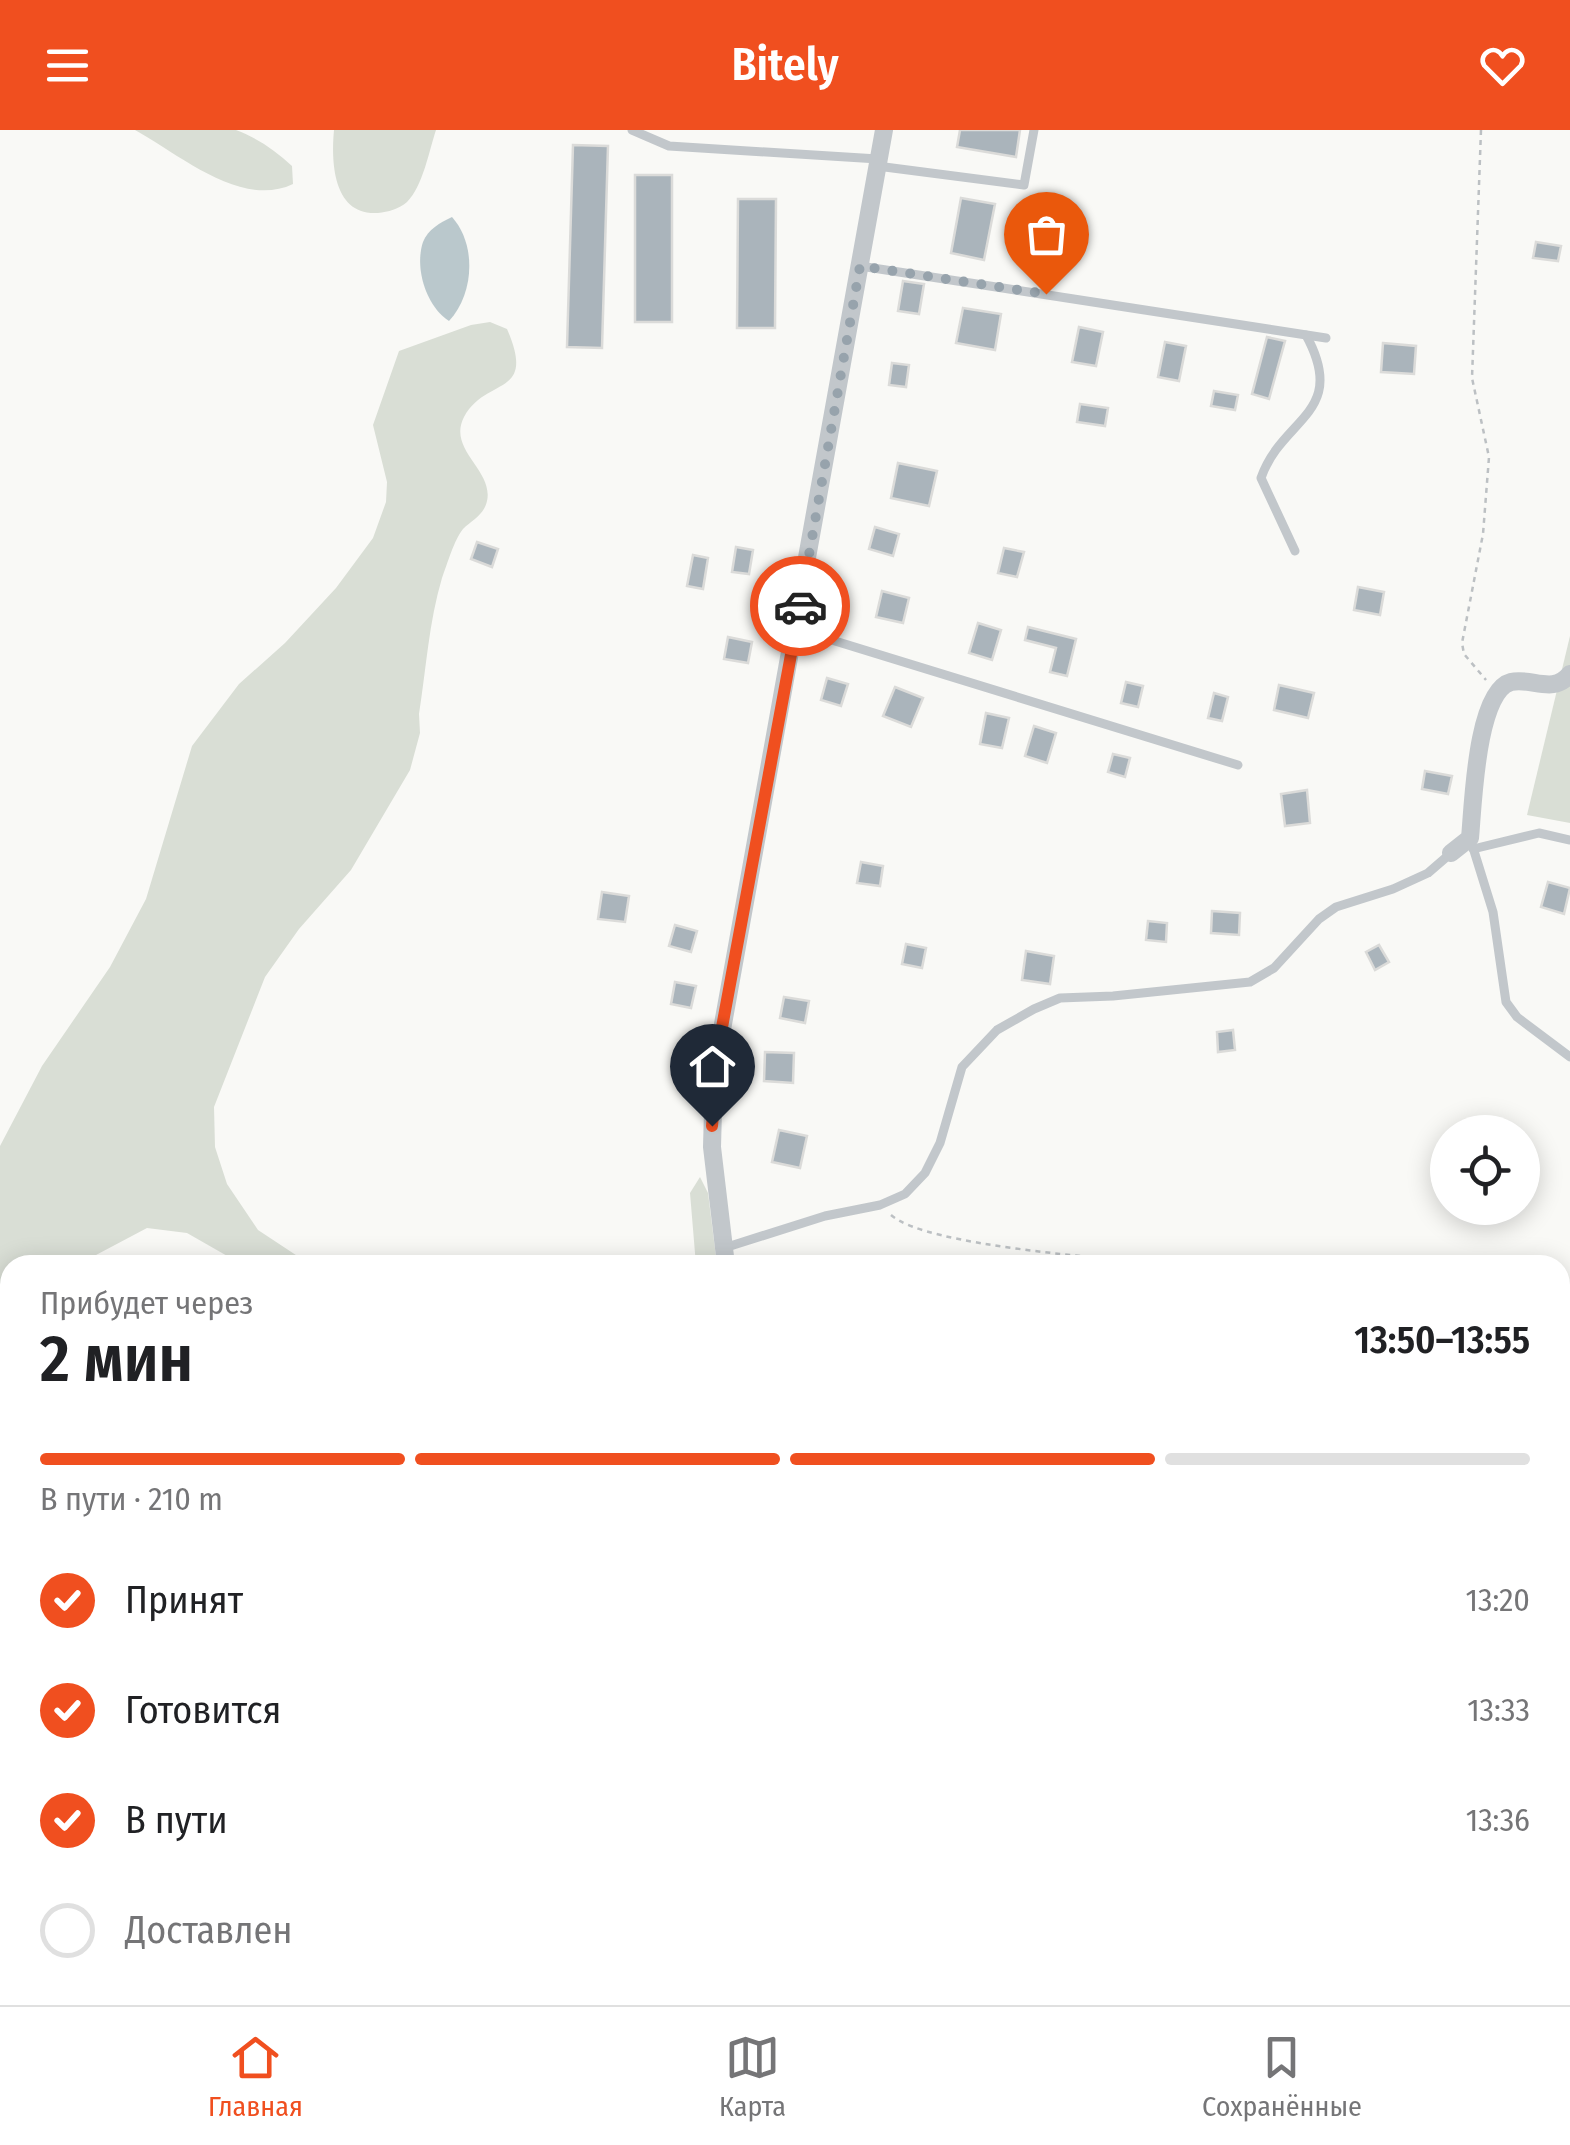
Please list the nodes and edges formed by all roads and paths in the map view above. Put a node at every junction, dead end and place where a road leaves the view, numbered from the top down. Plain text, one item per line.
1 (632, 130) edge
2 (884, 130) edge
3 (1034, 130) edge
4 (1480, 130) edge
5 (878, 162) junction
6 (860, 266) junction
7 (1306, 335) junction
8 (1326, 338) dead end
9 (1295, 551) dead end
10 (796, 628) junction
11 (1570, 674) edge
12 (1500, 688) junction
13 (1238, 765) dead end
14 (1570, 840) edge
15 (1471, 843) junction
16 (1451, 853) joint
17 (1570, 1057) edge
18 (880, 1205) junction
19 (725, 1255) edge
20 (730, 1255) edge
21 (1085, 1255) edge

1 - 5 lane
2 - 5 street
3 - 5 lane
4 - 12 path
5 - 6 street
6 - 7 lane
6 - 10 street
7 - 8 lane
7 - 9 lane
10 - 13 lane
10 - 19 street
11 - 12 street
12 - 15 street
14 - 15 lane
15 - 16 street
15 - 17 lane
16 - 18 lane
18 - 20 lane
18 - 21 path

